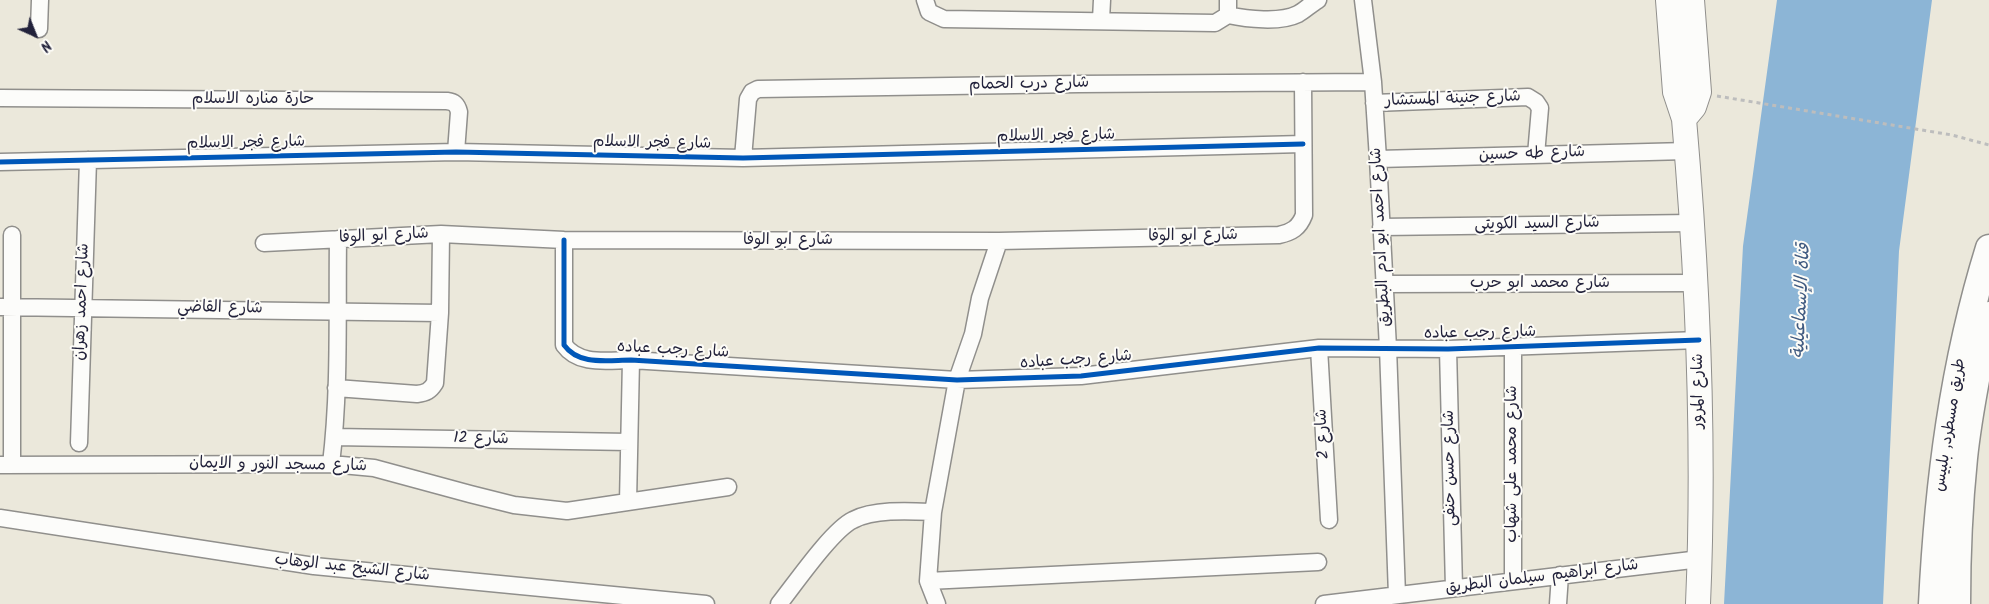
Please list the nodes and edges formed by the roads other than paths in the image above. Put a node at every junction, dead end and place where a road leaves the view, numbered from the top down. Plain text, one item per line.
1 (40, 0) edge
2 (925, 0) edge
3 (1102, 0) edge
4 (1318, 0) edge
5 (1363, 0) edge
6 (1668, 0) edge
7 (1692, 0) edge
8 (1296, 7) edge
9 (1228, 8) edge
10 (1100, 20) junction
11 (39, 28) dead end
12 (1303, 82) junction
13 (1373, 82) junction
14 (0, 98) edge
15 (1374, 103) junction
16 (1684, 119) junction
17 (1303, 144) junction
18 (1687, 151) junction
19 (456, 152) junction
20 (1536, 155) junction
21 (743, 158) junction
22 (1378, 159) junction
23 (88, 160) junction
24 (0, 162) edge
25 (1692, 224) junction
26 (1381, 227) junction
27 (441, 234) junction
28 (12, 235) dead end
29 (338, 240) junction
30 (564, 240) junction
31 (998, 242) junction
32 (264, 243) dead end
33 (1989, 248) edge
34 (1696, 283) junction
35 (1384, 284) junction
36 (6, 307) edge
37 (82, 307) junction
38 (337, 310) junction
39 (440, 313) junction
40 (1989, 315) edge
41 (1699, 340) junction
42 (1513, 346) junction
43 (1318, 348) junction
44 (1388, 348) junction
45 (1448, 349) junction
46 (631, 360) junction
47 (957, 380) junction
48 (336, 388) junction
49 (334, 437) junction
50 (628, 442) junction
51 (79, 443) dead end
52 (331, 464) junction
53 (6, 465) edge
54 (728, 487) dead end
55 (628, 502) junction
56 (933, 512) junction
57 (0, 518) edge
58 (1329, 520) dead end
59 (1700, 559) junction
60 (1318, 562) dead end
61 (1560, 575) junction
62 (928, 580) junction
63 (1513, 581) junction
64 (1454, 588) junction
65 (1397, 595) junction
66 (706, 604) edge
67 (779, 604) edge
68 (937, 604) edge
69 (1324, 604) edge
70 (1558, 604) edge
71 (1698, 604) edge
72 (1932, 604) edge
73 (1957, 604) edge

1 - 11 street
2 - 10 street
3 - 10 street
4 - 8 street
5 - 13 street, شارع احمد ابو ادم البطريق
6 - 16 main road, شارع المرور
7 - 16 main road
8 - 9 street
9 - 10 street
12 - 13 street, شارع درب الحمام
12 - 17 street
12 - 21 street, شارع درب الحمام
13 - 15 street, شارع احمد ابو ادم البطريق
14 - 19 street, حارة مناره الاسلام
15 - 20 street, شارع جنينة المستشار
15 - 22 street, شارع احمد ابو ادم البطريق
16 - 18 main road, شارع المرور
17 - 21 street, شارع فجر الاسلام
17 - 31 street, شارع ابو الوفا
18 - 20 street, شارع طه حسين
18 - 25 main road, شارع المرور
19 - 21 street, شارع فجر الاسلام
19 - 23 street, شارع فجر الاسلام
20 - 22 street, شارع طه حسين
22 - 26 street, شارع احمد ابو ادم البطريق
23 - 24 street, شارع فجر الاسلام
23 - 37 street, شارع احمد زهران
25 - 26 street, شارع السيد الكويتى
25 - 34 main road, شارع المرور
26 - 35 street, شارع احمد ابو ادم البطريق
27 - 29 street, شارع ابو الوفا
27 - 30 street, شارع ابو الوفا
27 - 39 street
28 - 36 street
29 - 32 street, شارع ابو الوفا
29 - 38 street
30 - 31 street, شارع ابو الوفا
30 - 46 street, شارع رجب عباده
31 - 47 street
33 - 72 main road, طريق مسطرد, بلبيس
34 - 35 street, شارع محمد ابو حرب
34 - 41 main road, شارع المرور
35 - 44 street, شارع احمد ابو ادم البطريق
36 - 37 street, شارع القاضي
36 - 53 street
37 - 38 street, شارع القاضي
37 - 51 street, شارع احمد زهران
38 - 39 street, شارع القاضي
38 - 48 street
39 - 48 street
40 - 73 main road, طريق مسطرد, بلبيس
41 - 42 street, شارع رجب عباده
41 - 59 main road, شارع المرور
42 - 45 street, شارع رجب عباده
42 - 63 street, شارع محمد على شهاب
43 - 44 street, شارع رجب عباده
43 - 47 street, شارع رجب عباده
43 - 58 street, شارع 2
44 - 45 street, شارع رجب عباده
44 - 65 street, شارع احمد ابو ادم البطريق
45 - 64 street, شارع حسن حنفى
46 - 47 street, شارع رجب عباده
46 - 50 street
47 - 56 street
48 - 49 street
49 - 50 street, شارع 12
49 - 52 street
50 - 55 street
52 - 53 street, شارع مسجد النور و الايمان
52 - 55 street, شارع مسجد النور و الايمان
54 - 55 street, شارع مسجد النور و الايمان
56 - 62 street
56 - 67 street
57 - 66 street, شارع الشيخ عبد الوهاب
59 - 61 street, شارع ابراهيم سيلمان البطريق
59 - 71 main road, شارع المرور
60 - 62 street
61 - 63 street, شارع ابراهيم سيلمان البطريق
61 - 70 street
62 - 68 street
63 - 64 street, شارع ابراهيم سيلمان البطريق
64 - 65 street, شارع ابراهيم سيلمان البطريق
65 - 69 street, شارع ابراهيم سيلمان البطريق

